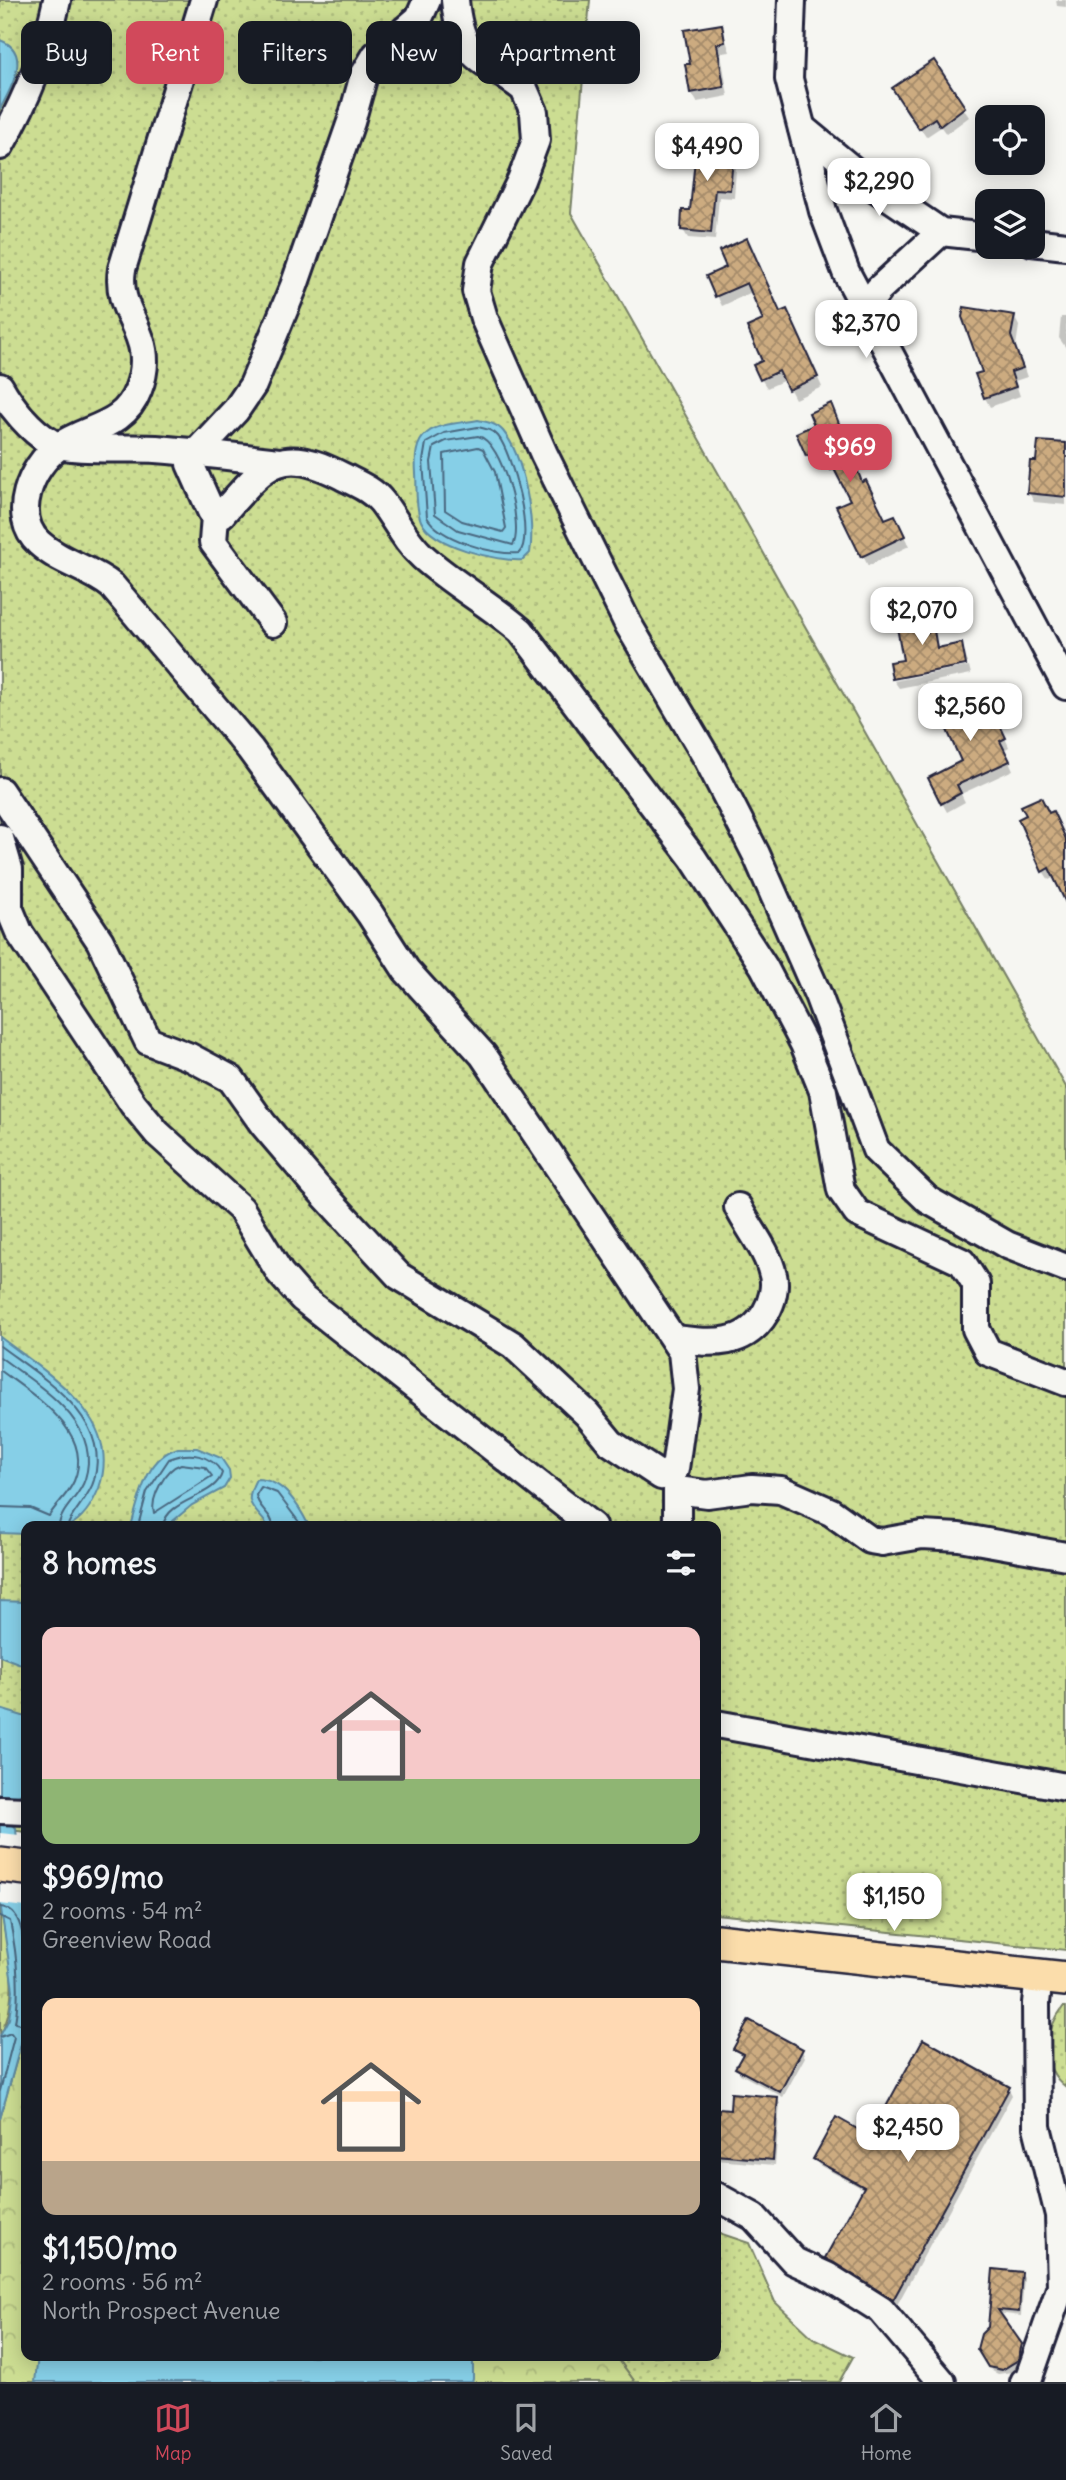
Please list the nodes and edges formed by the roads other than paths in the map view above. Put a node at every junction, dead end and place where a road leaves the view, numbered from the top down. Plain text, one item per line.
1 (57, 0) edge
2 (204, 0) edge
3 (426, 0) edge
4 (455, 0) edge
5 (792, 0) edge
6 (802, 128) junction
7 (0, 146) edge
8 (941, 232) junction
9 (975, 236) edge
10 (1045, 244) edge
11 (1066, 246) edge
12 (866, 308) junction
13 (0, 387) edge
14 (60, 445) junction
15 (194, 453) junction
16 (279, 462) junction
17 (215, 516) junction
18 (273, 623) dead end
19 (1066, 686) edge
20 (0, 791) edge
21 (0, 838) edge
22 (831, 1123) junction
23 (876, 1150) junction
24 (738, 1207) dead end
25 (1066, 1268) edge
26 (674, 1339) junction
27 (1066, 1382) edge
28 (673, 1482) junction
29 (586, 1521) edge
30 (677, 1521) edge
31 (1066, 1556) edge
32 (721, 1725) edge
33 (1066, 1787) edge
34 (0, 1865) edge
35 (21, 1867) edge
36 (721, 1942) edge
37 (1052, 1977) edge
38 (721, 2199) edge
39 (942, 2382) edge
40 (1024, 2382) edge

1 - 7 street
2 - 14 street
3 - 15 street
4 - 23 street
5 - 6 street
6 - 8 street
6 - 12 street
8 - 9 street
8 - 12 street
10 - 11 street
12 - 19 street
13 - 14 street
14 - 15 street
14 - 26 street
15 - 16 street
15 - 17 street
16 - 17 street
16 - 22 street
17 - 18 street
20 - 28 street
21 - 29 street
22 - 23 street
22 - 27 street
23 - 25 street
24 - 26 street
26 - 28 street
28 - 30 street
28 - 31 street
32 - 33 street
34 - 35 main road
36 - 37 main road
37 - 40 street
38 - 39 street

